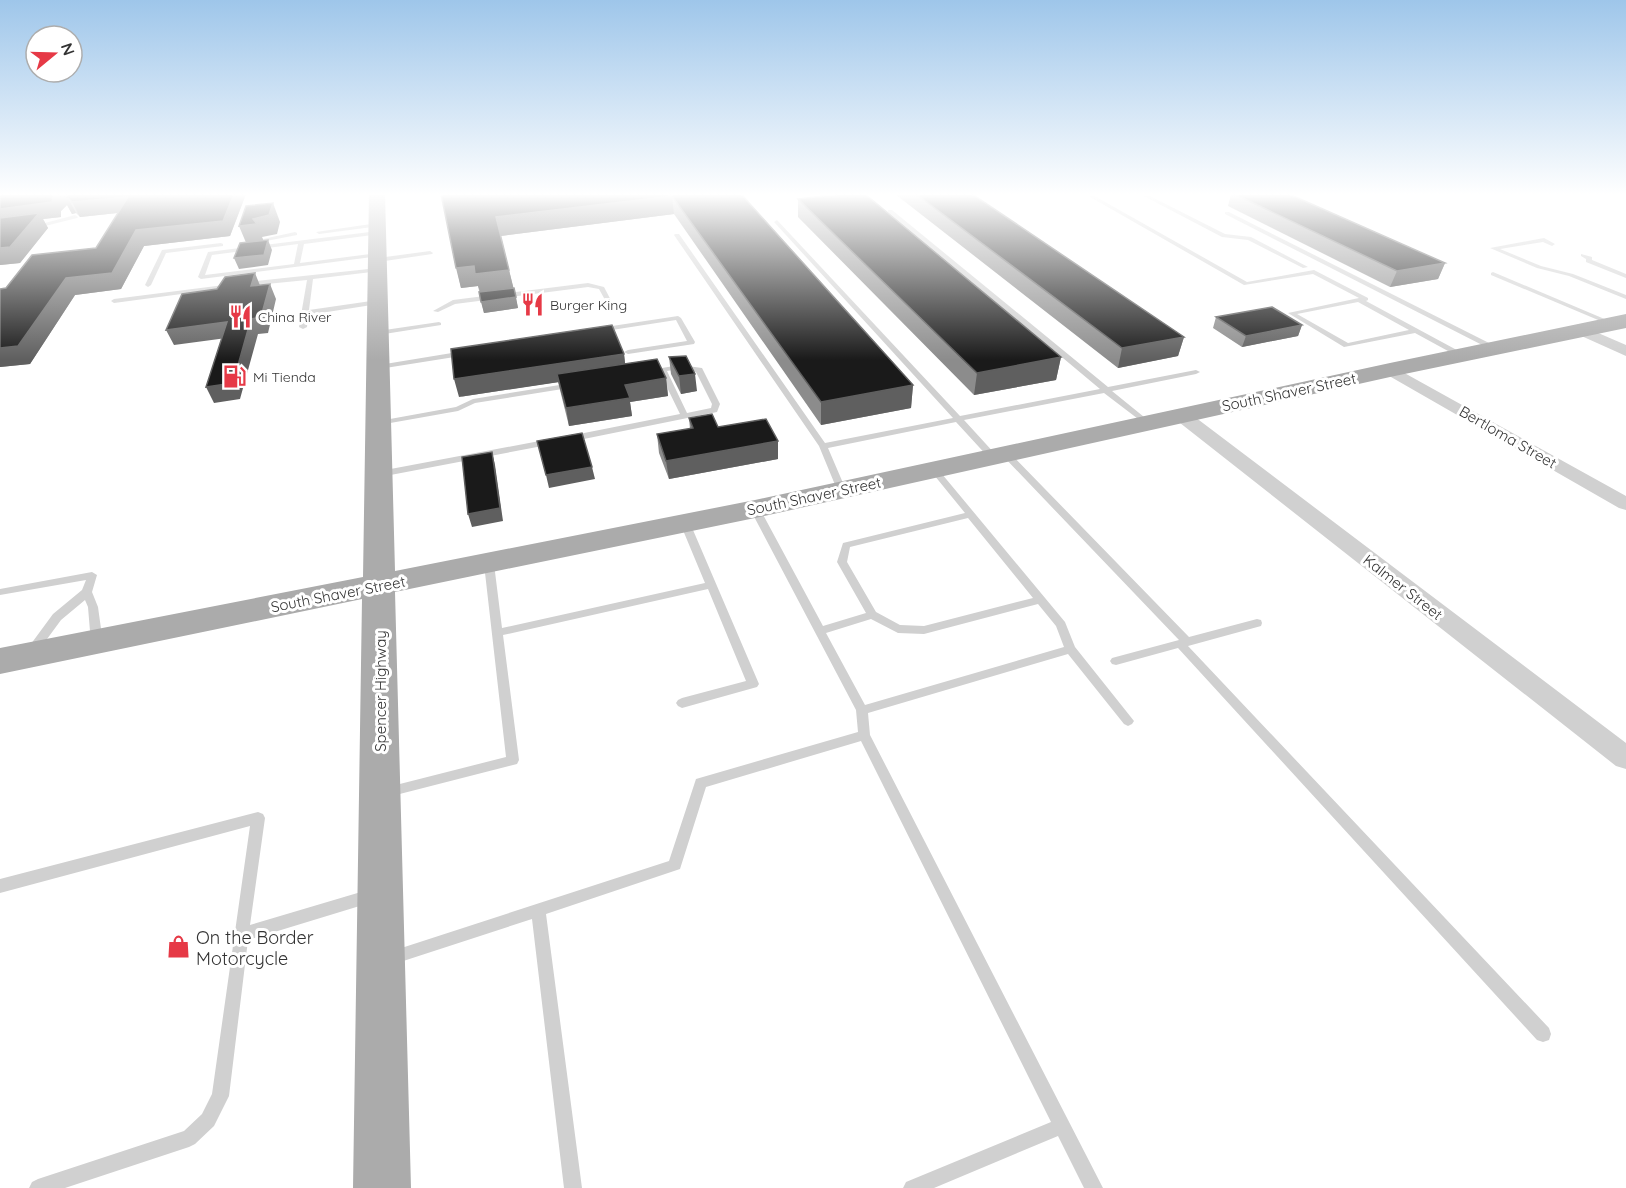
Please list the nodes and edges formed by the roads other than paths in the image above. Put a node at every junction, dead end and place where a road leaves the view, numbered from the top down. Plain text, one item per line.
1 (176, 249) edge
2 (240, 249) edge
3 (300, 249) edge
4 (371, 249) edge
5 (375, 249) edge
6 (378, 249) edge
7 (393, 249) edge
8 (687, 249) edge
9 (802, 249) edge
10 (936, 249) edge
11 (1185, 249) edge
12 (1271, 249) edge
13 (1299, 249) edge
14 (1496, 249) edge
15 (430, 253) dead end
16 (1583, 255) dead end
17 (297, 265) junction
18 (1305, 267) dead end
19 (1493, 274) dead end
20 (1626, 276) edge
21 (310, 279) junction
22 (148, 285) dead end
23 (1626, 290) edge
24 (1614, 292) junction
25 (1626, 297) edge
26 (1359, 300) junction
27 (114, 301) dead end
28 (378, 302) junction
29 (612, 308) dead end
30 (436, 311) dead end
31 (305, 313) junction
32 (1619, 323) edge
33 (439, 324) dead end
34 (303, 327) dead end
35 (1416, 331) junction
36 (1582, 331) junction
37 (588, 332) edge
38 (378, 333) junction
39 (1495, 348) junction
40 (1626, 351) edge
41 (476, 352) edge
42 (628, 352) dead end
43 (1462, 355) junction
44 (379, 367) junction
45 (663, 370) junction
46 (1390, 370) junction
47 (1196, 372) dead end
48 (640, 374) edge
49 (582, 383) edge
50 (1106, 390) junction
51 (1181, 415) junction
52 (685, 417) junction
53 (959, 419) junction
54 (379, 423) junction
55 (1146, 423) junction
56 (823, 447) junction
57 (1000, 455) junction
58 (933, 470) junction
59 (379, 474) junction
60 (841, 490) junction
61 (1626, 504) edge
62 (755, 509) junction
63 (970, 515) junction
64 (686, 524) junction
65 (489, 564) junction
66 (711, 585) junction
67 (380, 586) junction
68 (0, 592) edge
69 (87, 592) junction
70 (1040, 600) junction
71 (872, 615) junction
72 (1257, 623) dead end
73 (820, 631) junction
74 (497, 633) junction
75 (97, 643) junction
76 (1183, 643) junction
77 (1070, 650) junction
78 (14, 658) edge
79 (1116, 661) dead end
80 (682, 703) dead end
81 (862, 710) junction
82 (1128, 721) dead end
83 (864, 735) junction
84 (1626, 758) edge
85 (380, 795) junction
86 (0, 886) edge
87 (380, 893) junction
88 (538, 909) junction
89 (241, 935) junction
90 (380, 962) junction
91 (1544, 1034) dead end
92 (1062, 1126) junction
93 (38, 1188) edge
94 (382, 1188) edge
95 (573, 1188) edge
96 (912, 1188) edge
97 (1094, 1188) edge

1 - 22 lane
2 - 17 lane
3 - 17 lane
4 - 17 lane
5 - 21 lane
6 - 28 main road, Spencer Highway
7 - 15 lane
8 - 56 lane
9 - 53 lane
10 - 50 lane
11 - 26 lane
12 - 18 lane
13 - 39 lane
14 - 24 lane
16 - 20 lane
19 - 32 lane
21 - 27 lane
21 - 31 lane
23 - 24 lane
24 - 25 lane
26 - 35 lane
26 - 35 lane
28 - 31 lane
28 - 38 main road, Spencer Highway
29 - 30 lane
31 - 34 lane
32 - 36 main road, South Shaver Street
33 - 38 lane
35 - 43 lane
36 - 39 main road, South Shaver Street
36 - 40 street
37 - 42 lane
38 - 44 main road, Spencer Highway
39 - 43 main road, South Shaver Street
41 - 44 lane
43 - 46 main road, South Shaver Street
44 - 54 main road, Spencer Highway
45 - 48 lane
45 - 52 lane
45 - 52 lane
46 - 51 main road, South Shaver Street
46 - 61 street, Bertloma Street
47 - 50 lane
49 - 54 lane
50 - 53 lane
50 - 55 lane
51 - 55 main road, South Shaver Street
51 - 84 street, Kalmer Street
52 - 59 lane
53 - 56 lane
53 - 57 lane
54 - 59 main road, Spencer Highway
55 - 57 main road, South Shaver Street
56 - 60 lane
57 - 58 main road, South Shaver Street
57 - 76 lane
58 - 60 main road, South Shaver Street
58 - 63 lane
59 - 67 main road, Spencer Highway
60 - 62 main road, South Shaver Street
62 - 64 main road, South Shaver Street
62 - 73 lane
63 - 70 lane
63 - 71 lane
64 - 65 main road, South Shaver Street
64 - 66 lane
65 - 67 main road, South Shaver Street
65 - 74 lane
66 - 74 lane
66 - 80 lane
67 - 75 main road, South Shaver Street
67 - 85 main road, Spencer Highway
68 - 69 lane
69 - 75 lane
69 - 78 lane
70 - 71 lane
70 - 77 lane
71 - 73 lane
72 - 76 lane
73 - 81 lane
74 - 85 lane
75 - 78 main road, South Shaver Street
76 - 79 lane
76 - 91 lane
77 - 81 lane
77 - 82 lane
81 - 83 lane
83 - 88 lane
83 - 92 lane
85 - 87 main road, Spencer Highway
86 - 89 lane
87 - 89 lane
87 - 90 main road, Spencer Highway
88 - 90 lane
88 - 95 lane
89 - 93 lane
90 - 94 main road, Spencer Highway
92 - 96 lane
92 - 97 lane

